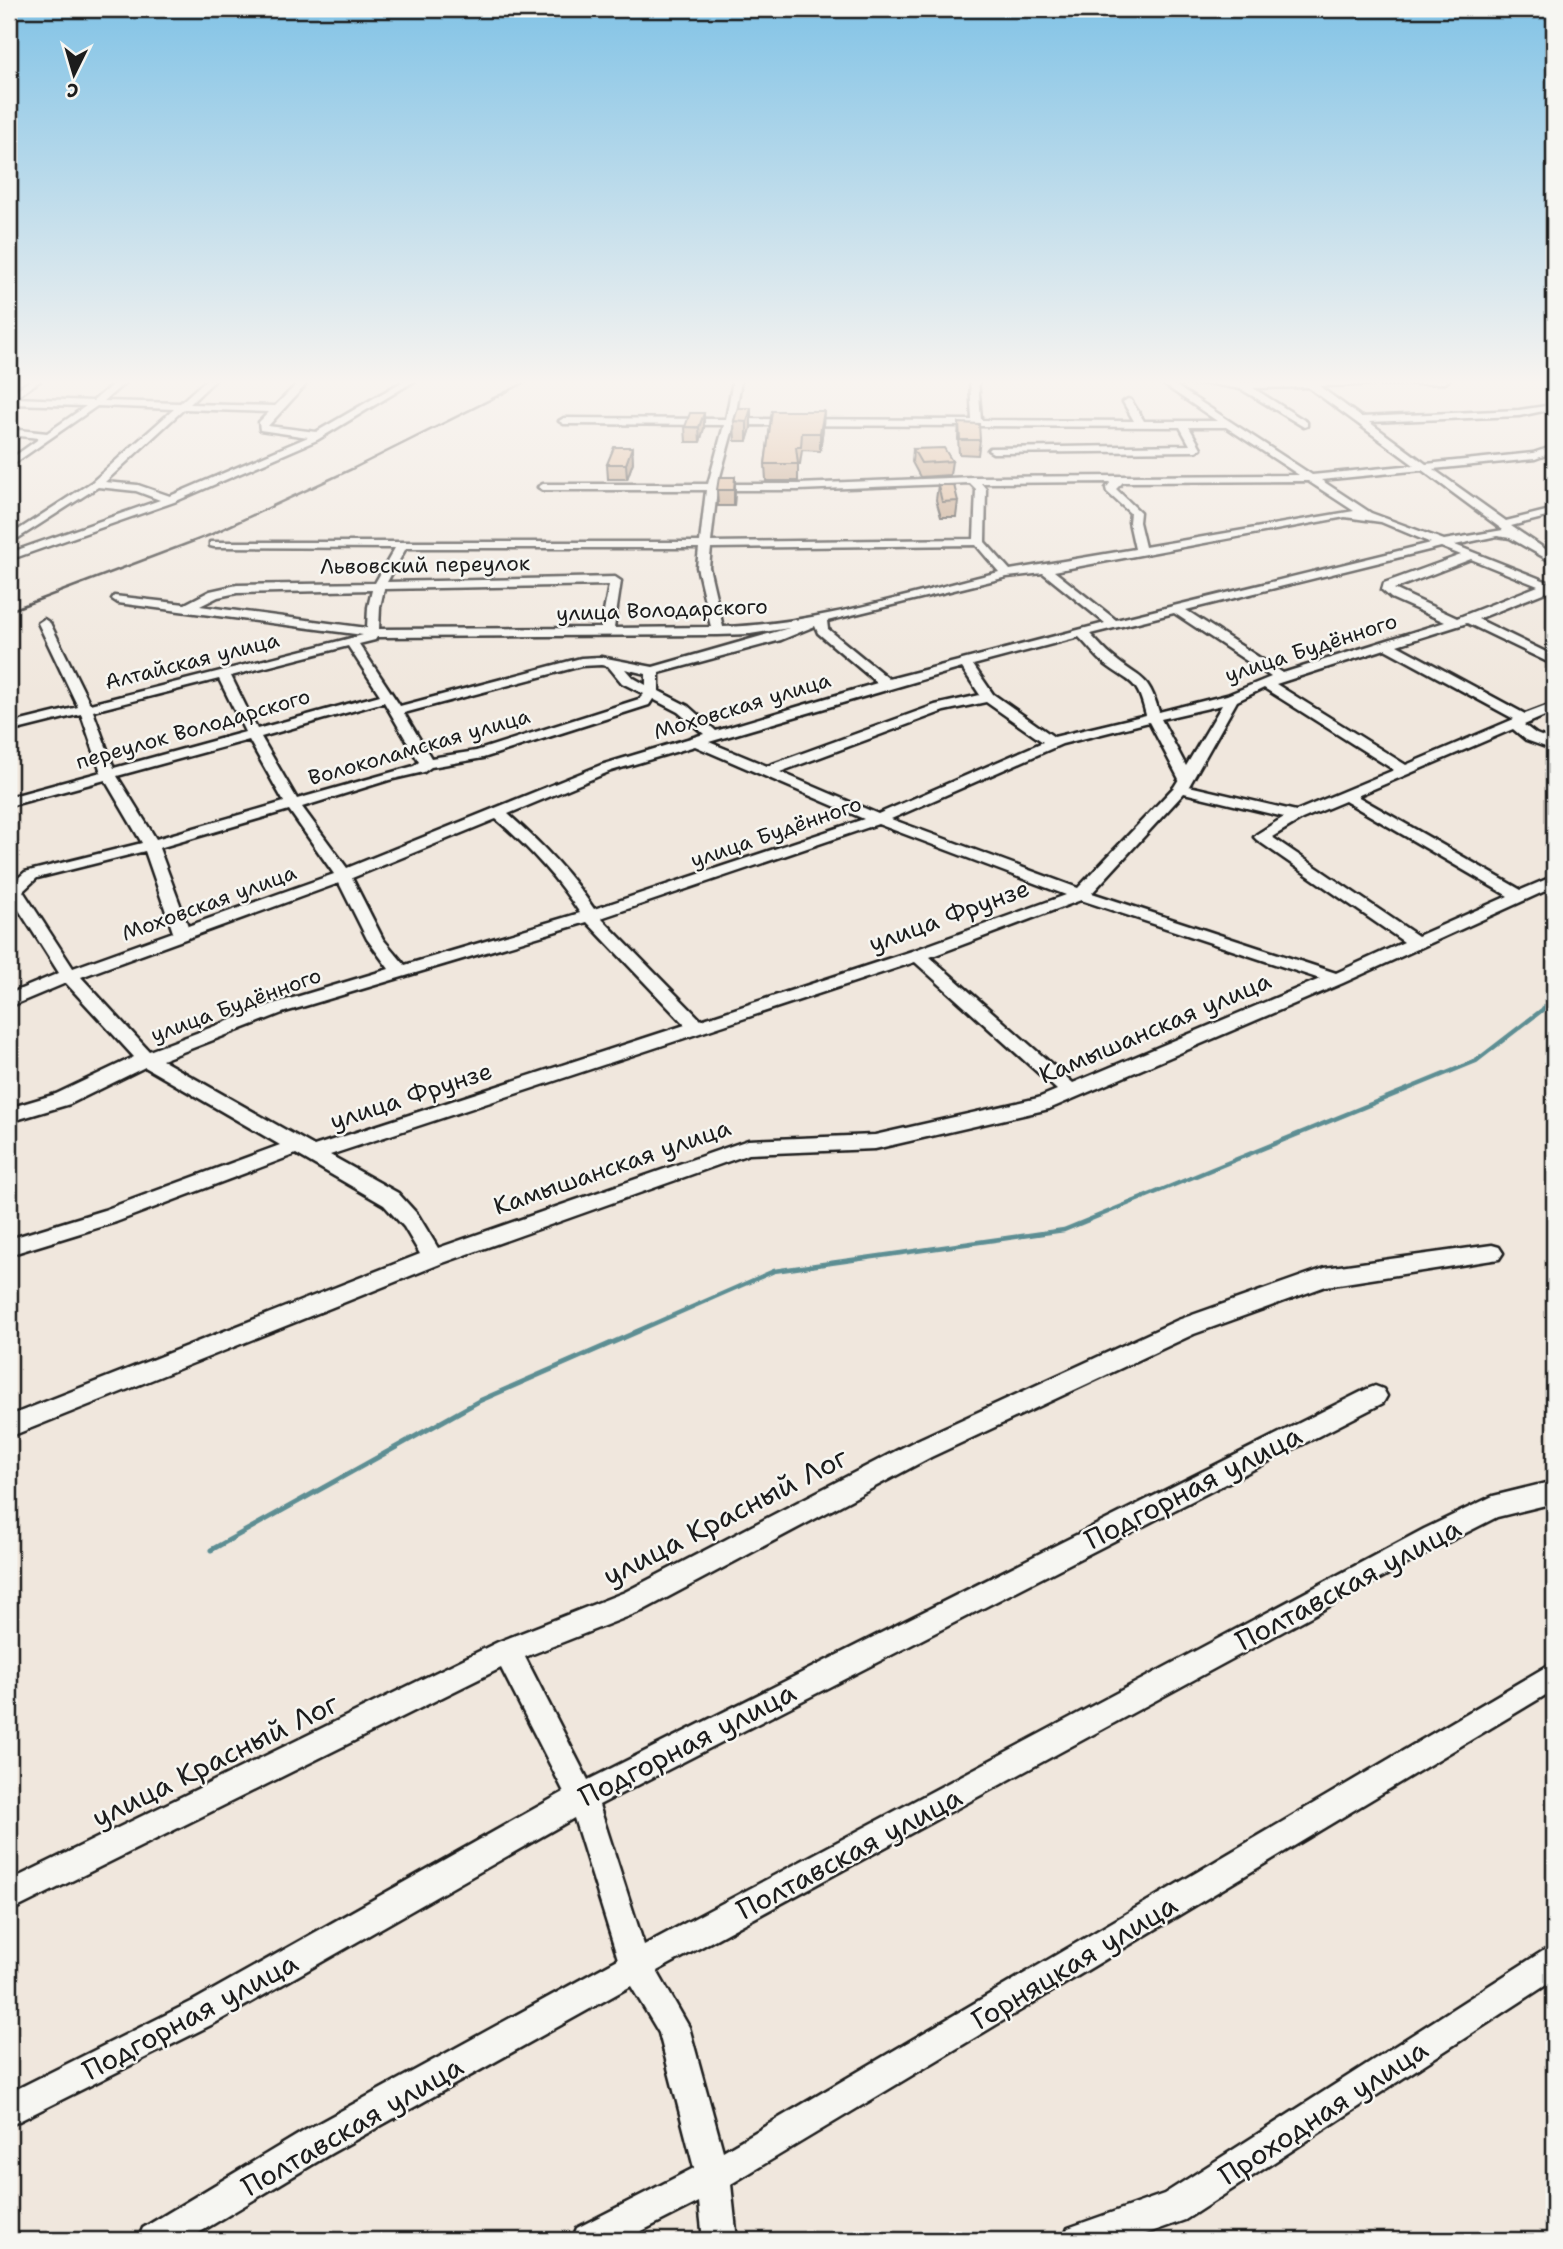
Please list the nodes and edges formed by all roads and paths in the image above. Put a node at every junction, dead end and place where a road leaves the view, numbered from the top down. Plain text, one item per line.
1 (95, 485) edge
2 (106, 485) edge
3 (204, 485) edge
4 (848, 485) edge
5 (977, 485) edge
6 (1114, 485) edge
7 (1321, 485) edge
8 (1446, 485) edge
9 (543, 487) dead end
10 (712, 487) junction
11 (170, 500) junction
12 (1554, 512) edge
13 (1367, 514) junction
14 (1509, 530) junction
15 (9, 541) edge
16 (979, 542) junction
17 (214, 544) dead end
18 (402, 544) junction
19 (1441, 544) junction
20 (706, 545) junction
21 (1141, 552) junction
22 (1469, 556) junction
23 (9, 558) edge
24 (1554, 560) edge
25 (1045, 569) junction
26 (1007, 574) junction
27 (380, 584) junction
28 (1552, 587) edge
29 (117, 599) dead end
30 (189, 607) junction
31 (1177, 609) junction
32 (821, 619) junction
33 (1462, 621) junction
34 (44, 623) dead end
35 (1114, 624) junction
36 (718, 631) junction
37 (607, 632) junction
38 (1082, 632) junction
39 (379, 633) junction
40 (351, 641) junction
41 (1385, 644) junction
42 (1554, 661) edge
43 (965, 663) junction
44 (614, 665) junction
45 (653, 671) junction
46 (224, 675) junction
47 (1283, 678) junction
48 (1265, 683) junction
49 (887, 684) junction
50 (652, 692) junction
51 (388, 697) junction
52 (988, 697) junction
53 (1232, 698) junction
54 (1554, 707) edge
55 (86, 709) junction
56 (397, 711) junction
57 (1153, 717) junction
58 (1520, 722) junction
59 (9, 728) edge
60 (251, 734) junction
61 (715, 737) junction
62 (698, 742) junction
63 (1053, 743) junction
64 (1554, 746) edge
65 (427, 763) junction
66 (1404, 770) junction
67 (768, 771) junction
68 (110, 776) junction
69 (1183, 784) junction
70 (1345, 795) junction
71 (9, 802) edge
72 (293, 805) junction
73 (497, 812) junction
74 (1297, 816) junction
75 (878, 819) junction
76 (150, 843) junction
77 (343, 875) junction
78 (1554, 881) edge
79 (10, 889) edge
80 (1081, 895) junction
81 (1522, 897) junction
82 (590, 916) junction
83 (183, 936) junction
84 (1417, 943) junction
85 (918, 955) junction
86 (402, 972) junction
87 (69, 975) junction
88 (1337, 979) junction
89 (9, 1001) edge
90 (697, 1027) junction
91 (146, 1059) junction
92 (1070, 1092) junction
93 (9, 1115) edge
94 (307, 1149) junction
95 (9, 1247) edge
96 (1492, 1253) dead end
97 (433, 1258) junction
98 (1375, 1396) dead end
99 (9, 1427) edge
100 (1554, 1492) edge
101 (507, 1651) junction
102 (1554, 1675) edge
103 (582, 1798) junction
104 (9, 1897) edge
105 (1554, 1962) edge
106 (636, 1966) junction
107 (9, 2110) edge
108 (713, 2176) junction
109 (719, 2234) edge
110 (155, 2240) edge
111 (589, 2240) edge
112 (1080, 2240) edge

1 - 15 street
2 - 11 street
3 - 11 street
4 - 10 street
5 - 16 street
6 - 21 street
7 - 13 street
8 - 14 street
9 - 10 street
10 - 20 street
11 - 23 street
12 - 14 street, Моховская улица
13 - 19 street
13 - 21 street, улица Володарского
14 - 19 street, Моховская улица
14 - 24 street
16 - 20 street
16 - 26 street
17 - 18 street
18 - 20 street
18 - 27 street
19 - 22 street
19 - 31 street, Моховская улица
20 - 36 street
21 - 25 street, улица Володарского
22 - 28 street
22 - 33 street
25 - 26 street, улица Володарского
25 - 35 street
26 - 32 street, улица Володарского
27 - 30 street, Львовский переулок
27 - 37 street, Львовский переулок
27 - 39 street
28 - 33 street, улица Будённого
29 - 30 street, улица Володарского
30 - 39 street, улица Володарского
31 - 35 street, Моховская улица
31 - 47 street
32 - 36 street, улица Володарского
32 - 45 street
32 - 49 street
33 - 41 street, улица Будённого
33 - 42 street
34 - 55 street
35 - 38 street, Моховская улица
36 - 37 street, улица Володарского
37 - 39 street, улица Володарского
38 - 43 street, Моховская улица
38 - 57 street
39 - 40 street, Алтайская улица
40 - 46 street, Алтайская улица
40 - 51 street
41 - 47 street, улица Будённого
41 - 58 street
43 - 49 street, Моховская улица
43 - 52 street
44 - 45 street
44 - 50 street
44 - 56 street
45 - 50 street
46 - 55 street, Алтайская улица
46 - 60 street
47 - 48 street, улица Будённого
48 - 53 street, улица Будённого
48 - 66 street
49 - 61 street, Моховская улица
50 - 61 street
50 - 65 street, Волоколамская улица
51 - 56 street
51 - 60 street, переулок Володарского
52 - 63 street
52 - 67 street
53 - 57 street, улица Будённого
53 - 69 street, улица Фрунзе
54 - 58 street
55 - 59 street, Алтайская улица
55 - 68 street
56 - 65 street
57 - 63 street, улица Будённого
57 - 69 street
58 - 64 street
58 - 66 street
60 - 68 street, переулок Володарского
60 - 72 street
61 - 62 street, Моховская улица
62 - 67 street
62 - 73 street, Моховская улица
63 - 75 street, улица Будённого
65 - 72 street, Волоколамская улица
66 - 70 street
67 - 75 street
68 - 71 street, переулок Володарского
68 - 76 street
69 - 74 street
69 - 80 street, улица Фрунзе
70 - 74 street
70 - 81 street
72 - 76 street, Волоколамская улица
72 - 77 street
73 - 77 street, Моховская улица
73 - 82 street
74 - 84 street
75 - 80 street
75 - 82 street, улица Будённого
76 - 79 street, Волоколамская улица
76 - 83 street
77 - 83 street, Моховская улица
77 - 86 street
78 - 81 street, Камышанская улица
79 - 87 street
80 - 85 street, улица Фрунзе
80 - 88 street
81 - 84 street, Камышанская улица
82 - 86 street, улица Будённого
82 - 90 street
83 - 87 street, Моховская улица
84 - 88 street, Камышанская улица
85 - 90 street, улица Фрунзе
85 - 92 street
86 - 91 street, улица Будённого
87 - 89 street, Моховская улица
87 - 91 street
88 - 92 street, Камышанская улица
90 - 94 street, улица Фрунзе
91 - 93 street, улица Будённого
91 - 94 street
92 - 97 street, Камышанская улица
94 - 95 street, улица Фрунзе
94 - 97 street
96 - 101 street, улица Красный Лог
97 - 99 street, Камышанская улица
98 - 103 street, Подгорная улица
100 - 106 street, Полтавская улица
101 - 103 street
101 - 104 street, улица Красный Лог
102 - 108 street, Горняцкая улица
103 - 106 street
103 - 107 street, Подгорная улица
105 - 112 street, Проходная улица
106 - 108 street
106 - 110 street, Полтавская улица
108 - 109 street
108 - 111 street, Горняцкая улица

